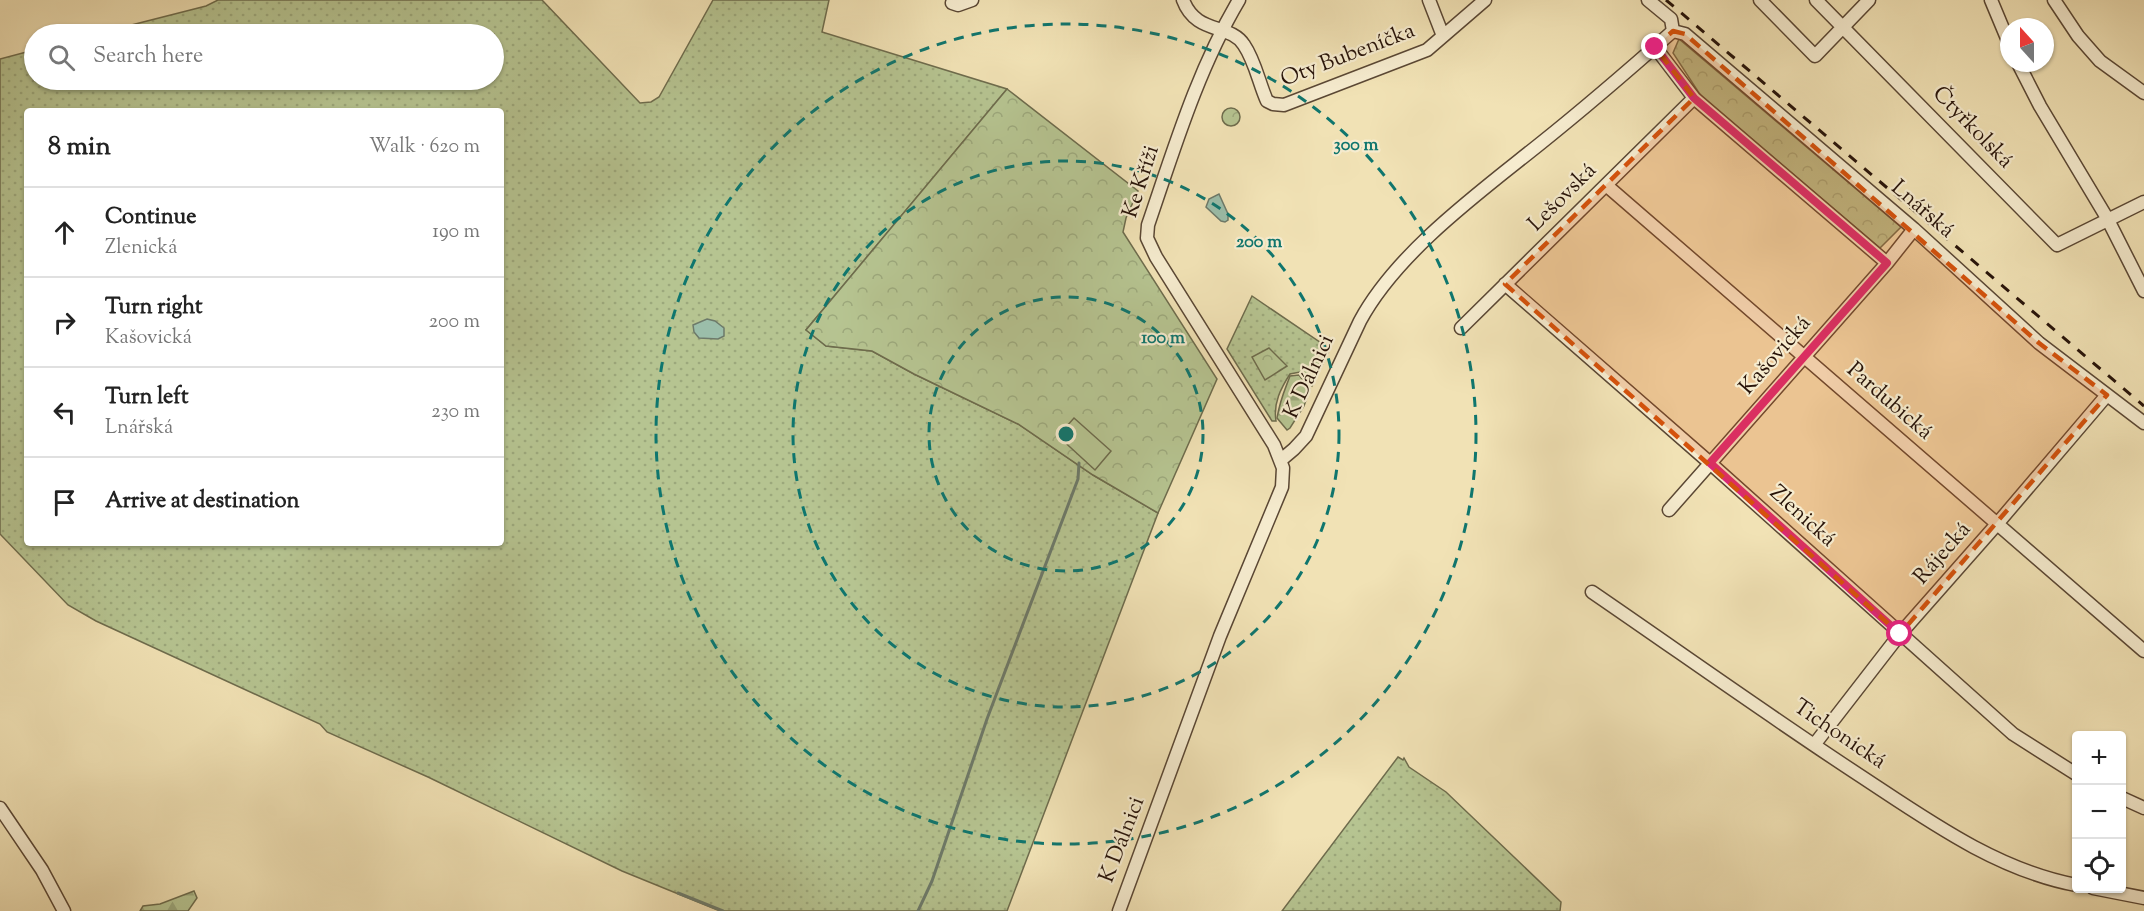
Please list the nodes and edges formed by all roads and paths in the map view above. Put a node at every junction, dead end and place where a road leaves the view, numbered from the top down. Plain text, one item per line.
1 (972, 0) edge
2 (1183, 0) edge
3 (1239, 0) edge
4 (1429, 0) edge
5 (1485, 0) edge
6 (1648, 0) edge
7 (1760, 0) edge
8 (1816, 0) edge
9 (1869, 0) edge
10 (1991, 0) edge
11 (2054, 0) edge
12 (952, 3) dead end
13 (2000, 22) edge
14 (1843, 27) junction
15 (1673, 31) junction
16 (1223, 32) junction
17 (1443, 36) junction
18 (1655, 47) junction
19 (2023, 72) edge
20 (2144, 93) edge
21 (1694, 98) junction
22 (1606, 185) junction
23 (2144, 202) edge
24 (2107, 218) junction
25 (1914, 230) junction
26 (1887, 263) junction
27 (1505, 284) junction
28 (2144, 291) edge
29 (1461, 328) dead end
30 (1804, 356) junction
31 (2107, 394) junction
32 (2144, 423) edge
33 (1281, 460) junction
34 (1710, 463) junction
35 (1669, 510) dead end
36 (1997, 524) junction
37 (1593, 592) dead end
38 (1900, 634) junction
39 (2144, 651) edge
40 (1814, 745) junction
41 (2072, 771) edge
42 (2126, 800) edge
43 (0, 808) edge
44 (2144, 808) edge
45 (2072, 884) edge
46 (2118, 893) edge
47 (2144, 898) edge
48 (64, 911) edge
49 (1119, 911) edge

1 - 12 street
2 - 16 street
3 - 16 street, Ke Kříži
4 - 17 street, Oty Bubeníčka
5 - 17 street, Oty Bubeníčka
6 - 15 street
7 - 14 street
8 - 14 street, Čtyřkolská
9 - 14 street
10 - 13 street
11 - 20 street
14 - 24 street, Čtyřkolská
15 - 18 street, K Dálnici
15 - 25 street, Lnářská
16 - 17 street, Oty Bubeníčka
16 - 33 street, Ke Kříži
18 - 21 street
18 - 33 street, K Dálnici
19 - 24 street
21 - 22 street, Lešovská
21 - 26 street
22 - 27 street, Lešovská
22 - 30 street, Pardubická
23 - 24 street
24 - 28 street
25 - 26 street, Kašovická
25 - 31 street, Lnářská
26 - 30 street, Kašovická
27 - 29 street, Lešovská
27 - 34 street, Zlenická
30 - 34 street, Kašovická
30 - 36 street, Pardubická
31 - 32 street, Lnářská
31 - 36 street, Rájecká
33 - 49 street, K Dálnici
34 - 35 street, Kašovická
34 - 38 street, Zlenická
36 - 38 street, Rájecká
36 - 39 street, Pardubická
37 - 40 street, Tichonická
38 - 40 street, Rájecká
38 - 41 street, Zlenická
40 - 45 street, Tichonická
42 - 44 street
43 - 48 street
46 - 47 street

